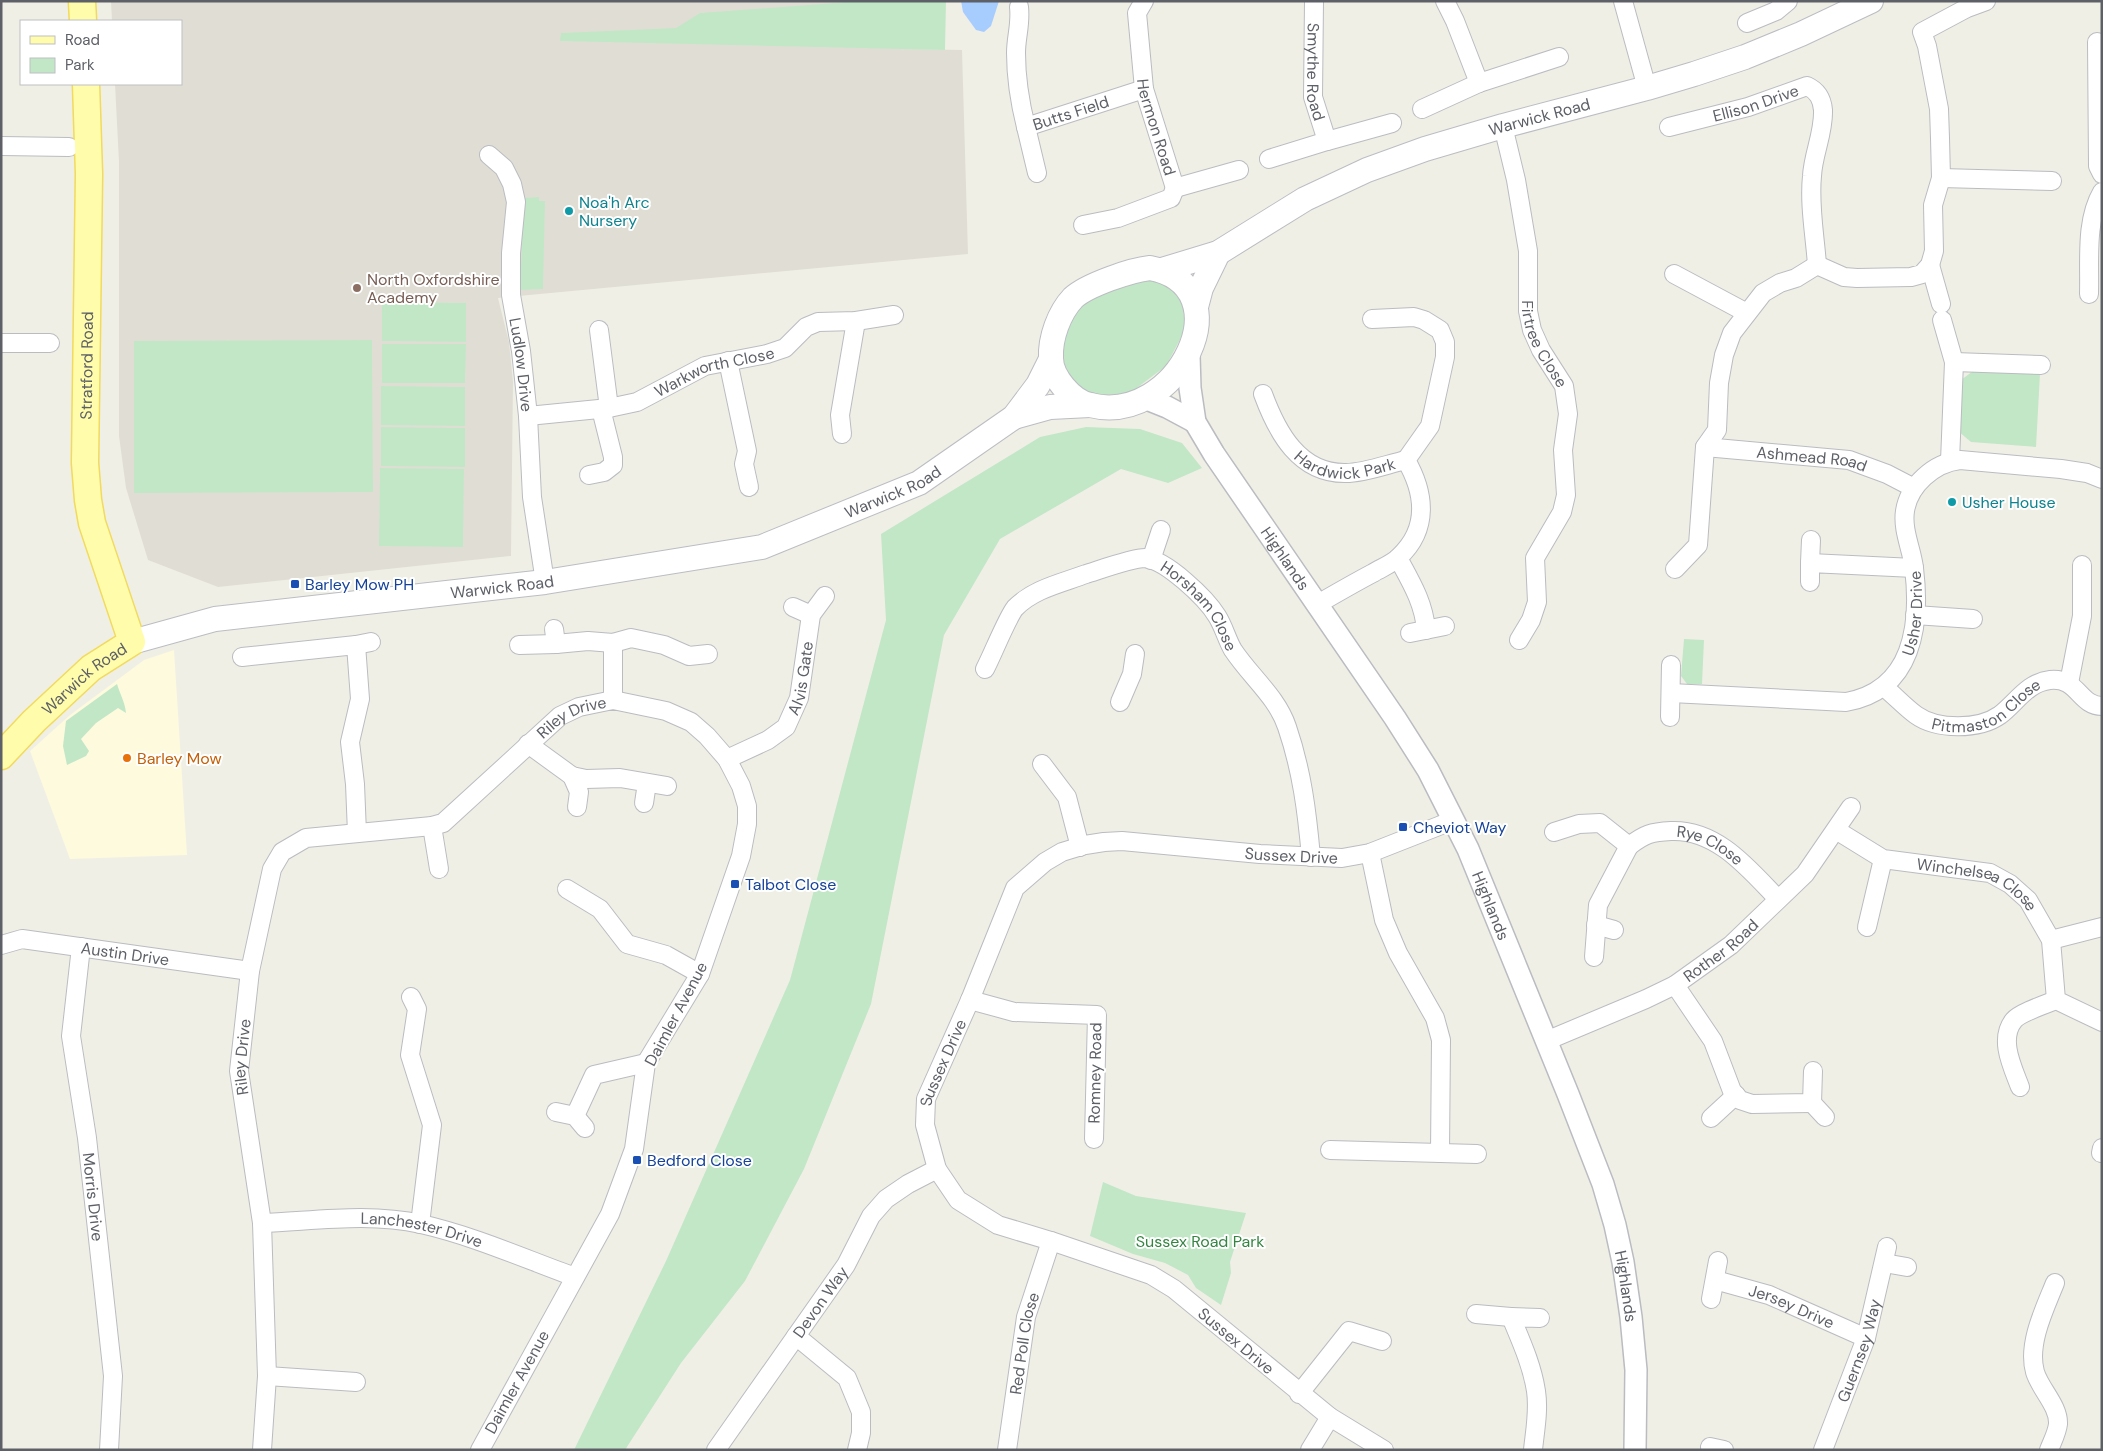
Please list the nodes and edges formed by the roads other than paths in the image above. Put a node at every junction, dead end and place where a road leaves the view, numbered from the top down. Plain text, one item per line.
1 (82, 1) edge
2 (1144, 1) edge
3 (1314, 1) edge
4 (1444, 1) edge
5 (1623, 1) edge
6 (1788, 1) edge
7 (1871, 1) edge
8 (1986, 1) edge
9 (1019, 7) dead end
10 (83, 20) edge
11 (1748, 23) dead end
12 (2097, 42) dead end
13 (1559, 57) dead end
14 (1478, 83) junction
15 (86, 85) edge
16 (1648, 88) junction
17 (1144, 89) junction
18 (1422, 109) dead end
19 (1392, 123) dead end
20 (1503, 126) junction
21 (1026, 127) junction
22 (1669, 127) dead end
23 (1327, 141) junction
24 (1, 146) edge
25 (68, 147) dead end
26 (489, 155) dead end
27 (1269, 159) dead end
28 (1239, 170) dead end
29 (1037, 173) dead end
30 (2102, 174) edge
31 (1941, 178) junction
32 (2052, 181) dead end
33 (1175, 188) junction
34 (2102, 192) edge
35 (1083, 225) dead end
36 (1218, 253) junction
37 (1818, 265) junction
38 (1930, 265) junction
39 (1162, 270) junction
40 (1674, 274) dead end
41 (2089, 294) dead end
42 (1196, 308) junction
43 (1747, 313) junction
44 (894, 315) dead end
45 (1372, 319) dead end
46 (856, 321) junction
47 (599, 330) dead end
48 (1, 343) edge
49 (50, 343) dead end
50 (1188, 356) junction
51 (1051, 359) junction
52 (728, 362) junction
53 (1954, 362) junction
54 (2041, 365) dead end
55 (1263, 394) dead end
56 (1147, 399) junction
57 (1090, 405) junction
58 (605, 408) junction
59 (528, 416) junction
60 (1014, 417) junction
61 (1195, 422) junction
62 (842, 434) dead end
63 (1705, 447) junction
64 (1406, 460) junction
65 (1950, 461) junction
66 (589, 476) dead end
67 (2102, 479) edge
68 (749, 487) dead end
69 (1914, 488) junction
70 (1161, 530) dead end
71 (1811, 540) dead end
72 (1398, 558) junction
73 (1151, 560) junction
74 (1810, 563) junction
75 (2082, 565) dead end
76 (1914, 568) junction
77 (1675, 569) dead end
78 (545, 582) junction
79 (1810, 582) dead end
80 (825, 596) dead end
81 (1316, 605) junction
82 (793, 607) dead end
83 (811, 615) junction
84 (1915, 615) junction
85 (1973, 619) dead end
86 (1445, 626) dead end
87 (1519, 640) dead end
88 (132, 642) junction
89 (613, 643) junction
90 (519, 645) dead end
91 (708, 654) dead end
92 (1135, 654) dead end
93 (242, 657) dead end
94 (1671, 665) dead end
95 (985, 669) dead end
96 (2068, 683) junction
97 (1884, 687) junction
98 (1671, 693) junction
99 (613, 700) junction
100 (1120, 702) dead end
101 (2102, 706) edge
102 (1670, 717) dead end
103 (528, 744) junction
104 (1, 756) edge
105 (727, 759) junction
106 (1042, 764) dead end
107 (572, 776) junction
108 (648, 783) junction
109 (667, 786) dead end
110 (644, 803) dead end
111 (578, 807) dead end
112 (1852, 807) dead end
113 (1454, 820) junction
114 (432, 826) junction
115 (1836, 830) junction
116 (357, 832) junction
117 (1554, 832) dead end
118 (1629, 846) junction
119 (1080, 847) junction
120 (1370, 853) junction
121 (1311, 857) junction
122 (1883, 859) junction
123 (439, 869) dead end
124 (567, 889) dead end
125 (1778, 899) junction
126 (1596, 925) junction
127 (1868, 927) dead end
128 (2102, 927) edge
129 (1614, 930) dead end
130 (2051, 940) junction
131 (1, 945) edge
132 (81, 946) junction
133 (1594, 957) dead end
134 (250, 971) junction
135 (700, 974) junction
136 (1675, 985) junction
137 (411, 997) dead end
138 (970, 1000) junction
139 (2056, 1000) junction
140 (2102, 1022) edge
141 (1546, 1041) junction
142 (646, 1063) junction
143 (1813, 1071) dead end
144 (2020, 1088) dead end
145 (1736, 1095) junction
146 (1812, 1102) junction
147 (556, 1112) dead end
148 (1711, 1118) dead end
149 (1825, 1118) dead end
150 (1094, 1139) dead end
151 (2102, 1148) edge
152 (1330, 1150) dead end
153 (1440, 1153) junction
154 (2101, 1153) edge
155 (1478, 1154) dead end
156 (937, 1168) junction
157 (262, 1223) junction
158 (420, 1224) junction
159 (1051, 1241) junction
160 (1718, 1261) dead end
161 (1908, 1267) dead end
162 (575, 1277) junction
163 (1715, 1280) junction
164 (2055, 1283) dead end
165 (1711, 1299) dead end
166 (1476, 1314) dead end
167 (1512, 1317) junction
168 (1540, 1318) dead end
169 (796, 1336) junction
170 (1866, 1338) junction
171 (1382, 1341) dead end
172 (267, 1376) junction
173 (356, 1382) dead end
174 (1299, 1394) junction
175 (1330, 1417) junction
176 (109, 1450) edge
177 (262, 1450) edge
178 (480, 1450) edge
179 (716, 1450) edge
180 (857, 1450) edge
181 (1007, 1450) edge
182 (1310, 1450) edge
183 (1384, 1450) edge
184 (1533, 1450) edge
185 (1635, 1450) edge
186 (1823, 1450) edge
187 (2049, 1450) edge

1 - 10 main road
2 - 17 street, Hermon Road
3 - 23 street, Smythe Road
4 - 14 street
5 - 16 street
6 - 11 street
7 - 16 main road, Warwick Road
8 - 31 street
9 - 21 street, Butts Field
12 - 30 street
13 - 14 street
14 - 18 street
15 - 88 main road, Stratford Road
16 - 20 main road, Warwick Road
17 - 21 street, Butts Field
17 - 33 street, Hermon Road
19 - 23 street, Smythe Road
20 - 36 main road, Warwick Road
20 - 87 street, Firtree Close
21 - 29 street
22 - 37 street, Ellison Drive
23 - 27 street, Smythe Road
24 - 25 street
26 - 59 street, Ludlow Drive
28 - 33 street, Hermon Road
31 - 32 street
31 - 38 street
33 - 35 street
34 - 41 street
36 - 39 main road, Warwick Road
36 - 42 main road
37 - 38 street
37 - 43 street
38 - 53 street
39 - 42 main road
39 - 51 main road
40 - 43 street
42 - 50 main road
43 - 63 street
44 - 46 street, Warkworth Close
45 - 64 street, Hardwick Park
46 - 52 street, Warkworth Close
46 - 62 street
47 - 58 street
48 - 49 street
50 - 56 main road
50 - 61 street, Highlands
51 - 57 main road
51 - 60 main road, Warwick Road
52 - 58 street, Warkworth Close
52 - 68 street
53 - 54 street
53 - 65 street
55 - 64 street, Hardwick Park
56 - 57 main road
56 - 61 street
57 - 60 main road, Warwick Road
58 - 59 street, Warkworth Close
58 - 66 street
59 - 78 street, Ludlow Drive
60 - 78 main road, Warwick Road
61 - 81 street, Highlands
63 - 69 street, Ashmead Road
63 - 77 street
64 - 72 street, Hardwick Park
65 - 67 street
65 - 69 street, Usher Drive
69 - 76 street, Usher Drive
70 - 73 street
71 - 74 street
72 - 81 street, Hardwick Park
72 - 86 street
73 - 95 street, Horsham Close
73 - 121 street, Horsham Close
74 - 76 street
74 - 79 street
75 - 96 street, Pitmaston Close
76 - 84 street, Usher Drive
78 - 88 main road, Warwick Road
80 - 83 street, Alvis Gate
81 - 113 street, Highlands
82 - 83 street
83 - 105 street, Alvis Gate
84 - 85 street
84 - 97 street, Usher Drive
88 - 104 main road, Warwick Road
89 - 90 street
89 - 91 street
89 - 99 street
92 - 100 street
93 - 116 street
94 - 98 street
96 - 97 street, Pitmaston Close
96 - 101 street, Pitmaston Close
97 - 98 street, Usher Drive
98 - 102 street
99 - 103 street, Riley Drive
99 - 105 street, Riley Drive
103 - 107 street
103 - 114 street, Riley Drive
105 - 135 street, Daimler Avenue
106 - 119 street
107 - 108 street
107 - 111 street
108 - 109 street
108 - 110 street
112 - 115 street, Rother Road
113 - 120 street, Sussex Drive
113 - 141 street, Highlands
114 - 116 street, Riley Drive
114 - 123 street
115 - 122 street, Winchelsea Close
115 - 125 street, Rother Road
116 - 134 street, Riley Drive
117 - 118 street
118 - 125 street, Rye Close
118 - 126 street
119 - 121 street, Sussex Drive
119 - 138 street, Sussex Drive
120 - 121 street, Sussex Drive
120 - 153 street
122 - 127 street
122 - 130 street, Winchelsea Close
124 - 135 street
125 - 136 street, Rother Road
126 - 129 street
126 - 133 street
128 - 130 street
130 - 139 street, Winchelsea Close
131 - 132 street, Austin Drive
132 - 134 street, Austin Drive
132 - 176 street, Morris Drive
134 - 157 street, Riley Drive
135 - 142 street, Daimler Avenue
136 - 141 street, Rother Road
136 - 145 street
137 - 158 street
138 - 150 street, Romney Road
138 - 156 street, Sussex Drive
139 - 140 street
139 - 144 street
141 - 185 street, Highlands
142 - 147 street
142 - 162 street, Daimler Avenue
143 - 146 street
145 - 146 street
145 - 148 street
146 - 149 street
151 - 154 street
152 - 153 street
153 - 155 street
156 - 159 street, Sussex Drive
156 - 169 street, Devon Way
157 - 158 street, Lanchester Drive
157 - 172 street, Riley Drive
158 - 162 street, Lanchester Drive
159 - 174 street, Sussex Drive
159 - 181 street, Red Poll Close
160 - 163 street
161 - 170 street, Guernsey Way
162 - 178 street, Daimler Avenue
163 - 165 street
163 - 170 street, Jersey Drive
164 - 187 street
166 - 167 street
167 - 168 street
167 - 184 street
169 - 179 street, Devon Way
169 - 180 street
170 - 186 street, Guernsey Way
171 - 174 street
172 - 173 street
172 - 177 street, Riley Drive
174 - 175 street, Sussex Drive
175 - 182 street
175 - 183 street, Sussex Drive

